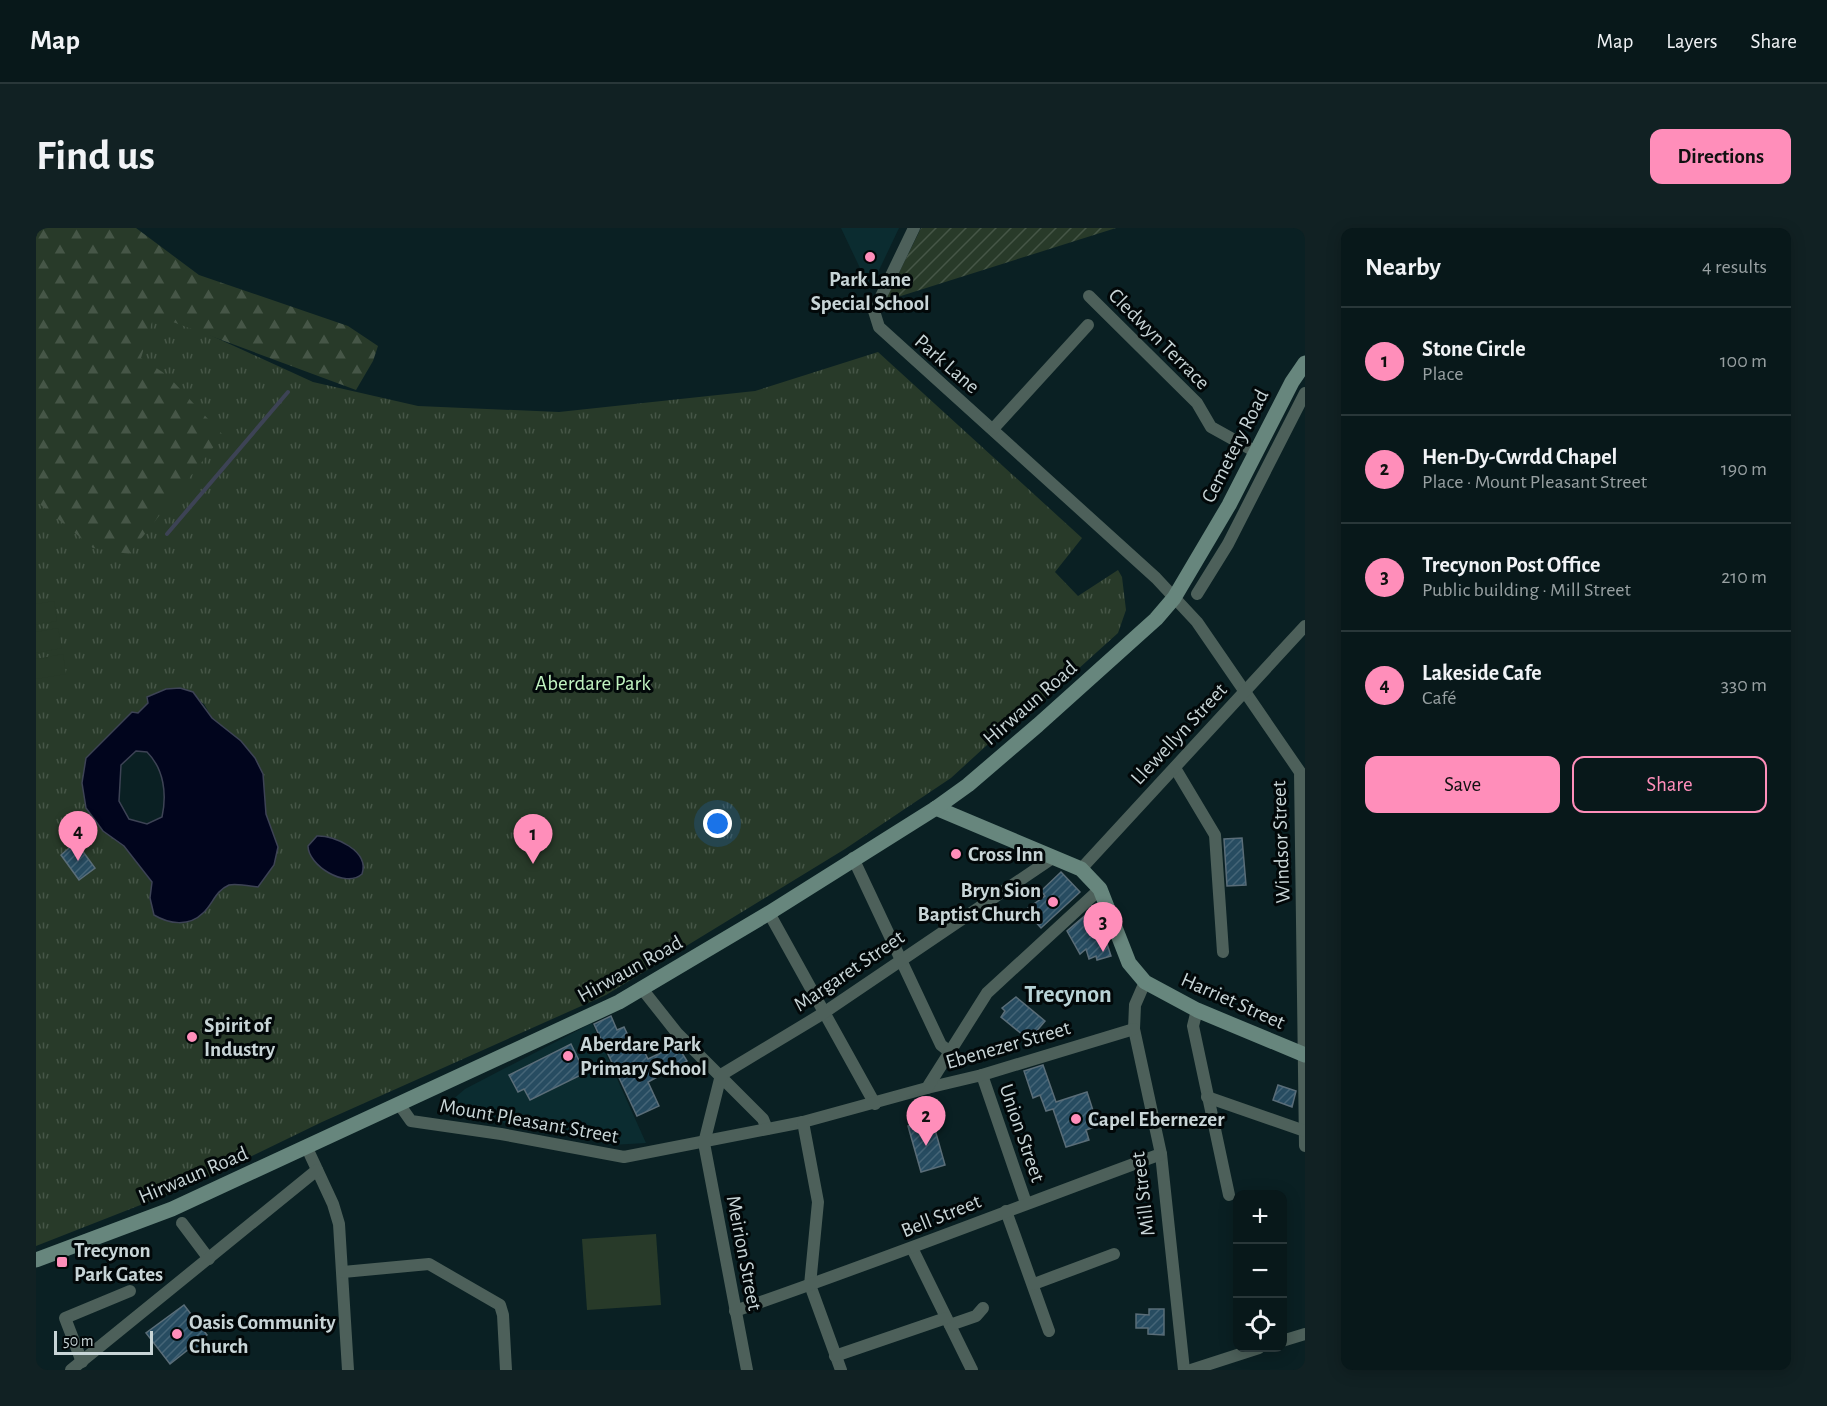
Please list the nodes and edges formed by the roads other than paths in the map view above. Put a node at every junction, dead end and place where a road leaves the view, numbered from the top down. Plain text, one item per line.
1 (914, 228) edge
2 (1089, 296) dead end
3 (1088, 325) dead end
4 (1305, 363) edge
5 (1305, 393) edge
6 (993, 429) junction
7 (1256, 452) junction
8 (1203, 550) junction
9 (1220, 557) junction
10 (1197, 594) dead end
11 (1174, 598) junction
12 (1305, 626) edge
13 (1245, 691) junction
14 (1175, 768) junction
15 (936, 808) junction
16 (1054, 857) junction
17 (853, 858) junction
18 (1081, 869) junction
19 (1304, 885) edge
20 (1100, 889) junction
21 (769, 913) junction
22 (1223, 952) dead end
23 (902, 959) junction
24 (1145, 982) junction
25 (642, 990) junction
26 (1197, 1010) junction
27 (822, 1014) junction
28 (1134, 1029) junction
29 (950, 1052) junction
30 (1304, 1054) edge
31 (982, 1075) junction
32 (720, 1079) junction
33 (927, 1088) junction
34 (1207, 1097) junction
35 (399, 1104) junction
36 (875, 1104) junction
37 (803, 1122) junction
38 (766, 1130) junction
39 (1305, 1130) edge
40 (704, 1143) junction
41 (1305, 1146) edge
42 (307, 1148) junction
43 (1161, 1154) junction
44 (317, 1170) junction
45 (1229, 1196) dead end
46 (1026, 1203) junction
47 (1006, 1211) junction
48 (182, 1224) dead end
49 (912, 1248) junction
50 (1114, 1254) dead end
51 (209, 1259) junction
52 (36, 1260) edge
53 (343, 1272) junction
54 (1034, 1284) junction
55 (810, 1285) junction
56 (130, 1291) dead end
57 (983, 1308) dead end
58 (735, 1311) junction
59 (948, 1321) junction
60 (1049, 1331) dead end
61 (1305, 1334) edge
62 (1287, 1339) edge
63 (1244, 1352) edge
64 (835, 1356) junction
65 (82, 1362) junction
66 (71, 1370) edge
67 (348, 1370) edge
68 (506, 1370) edge
69 (747, 1370) edge
70 (841, 1370) edge
71 (972, 1370) edge
72 (1184, 1370) edge
73 (1191, 1370) edge

1 - 6 street, Park Lane
2 - 7 street, Cledwyn Terrace
3 - 6 street
4 - 7 main road, Cemetery Road
5 - 9 street, Cemetery Road
6 - 11 street, Park Lane
7 - 8 main road, Cemetery Road
8 - 9 street
8 - 11 main road, Cemetery Road
9 - 10 street, Cemetery Road
11 - 13 street, Windsor Street
11 - 15 main road, Hirwaun Road
12 - 13 street, Llewellyn Street
13 - 14 street, Llewellyn Street
13 - 19 street, Windsor Street
14 - 18 street, Llewellyn Street
14 - 22 street
15 - 16 main road
15 - 17 main road, Hirwaun Road
16 - 18 main road
16 - 23 street, Margaret Street
17 - 21 main road, Hirwaun Road
17 - 23 street
18 - 20 main road
19 - 30 street, Windsor Street
20 - 24 main road
20 - 29 street
21 - 25 main road, Hirwaun Road
21 - 27 street
23 - 27 street, Margaret Street
23 - 29 street
24 - 26 main road, Harriet Street
24 - 28 street, Mill Street
25 - 32 street
25 - 35 main road, Hirwaun Road
26 - 30 main road, Harriet Street
26 - 34 street
27 - 32 street, Margaret Street
27 - 36 street
28 - 31 street, Ebenezer Street
28 - 43 street, Mill Street
29 - 33 street
30 - 39 street, Windsor Street
31 - 33 street, Ebenezer Street
31 - 46 street, Union Street
32 - 38 street
32 - 40 street
33 - 36 street, Mount Pleasant Street
34 - 39 street
34 - 45 street
35 - 40 street, Mount Pleasant Street
35 - 42 main road, Hirwaun Road
36 - 37 street, Mount Pleasant Street
37 - 38 street, Mount Pleasant Street
37 - 55 street
38 - 40 street, Mount Pleasant Street
39 - 41 street, Windsor Street
40 - 58 street, Meirion Street
42 - 44 street
42 - 52 main road, Hirwaun Road
43 - 46 street, Bell Street
43 - 72 street, Mill Street
44 - 51 street
44 - 53 street
46 - 47 street, Bell Street
47 - 49 street, Bell Street
47 - 54 street
48 - 51 street
49 - 55 street, Bell Street
49 - 59 street
50 - 54 street
51 - 65 street
53 - 67 street
53 - 68 street
54 - 60 street
55 - 58 street, Bell Street
55 - 64 street
56 - 65 street
57 - 59 street
58 - 69 street, Meirion Street
59 - 64 street
59 - 71 street
61 - 62 street
63 - 73 street
64 - 70 street
65 - 66 street

